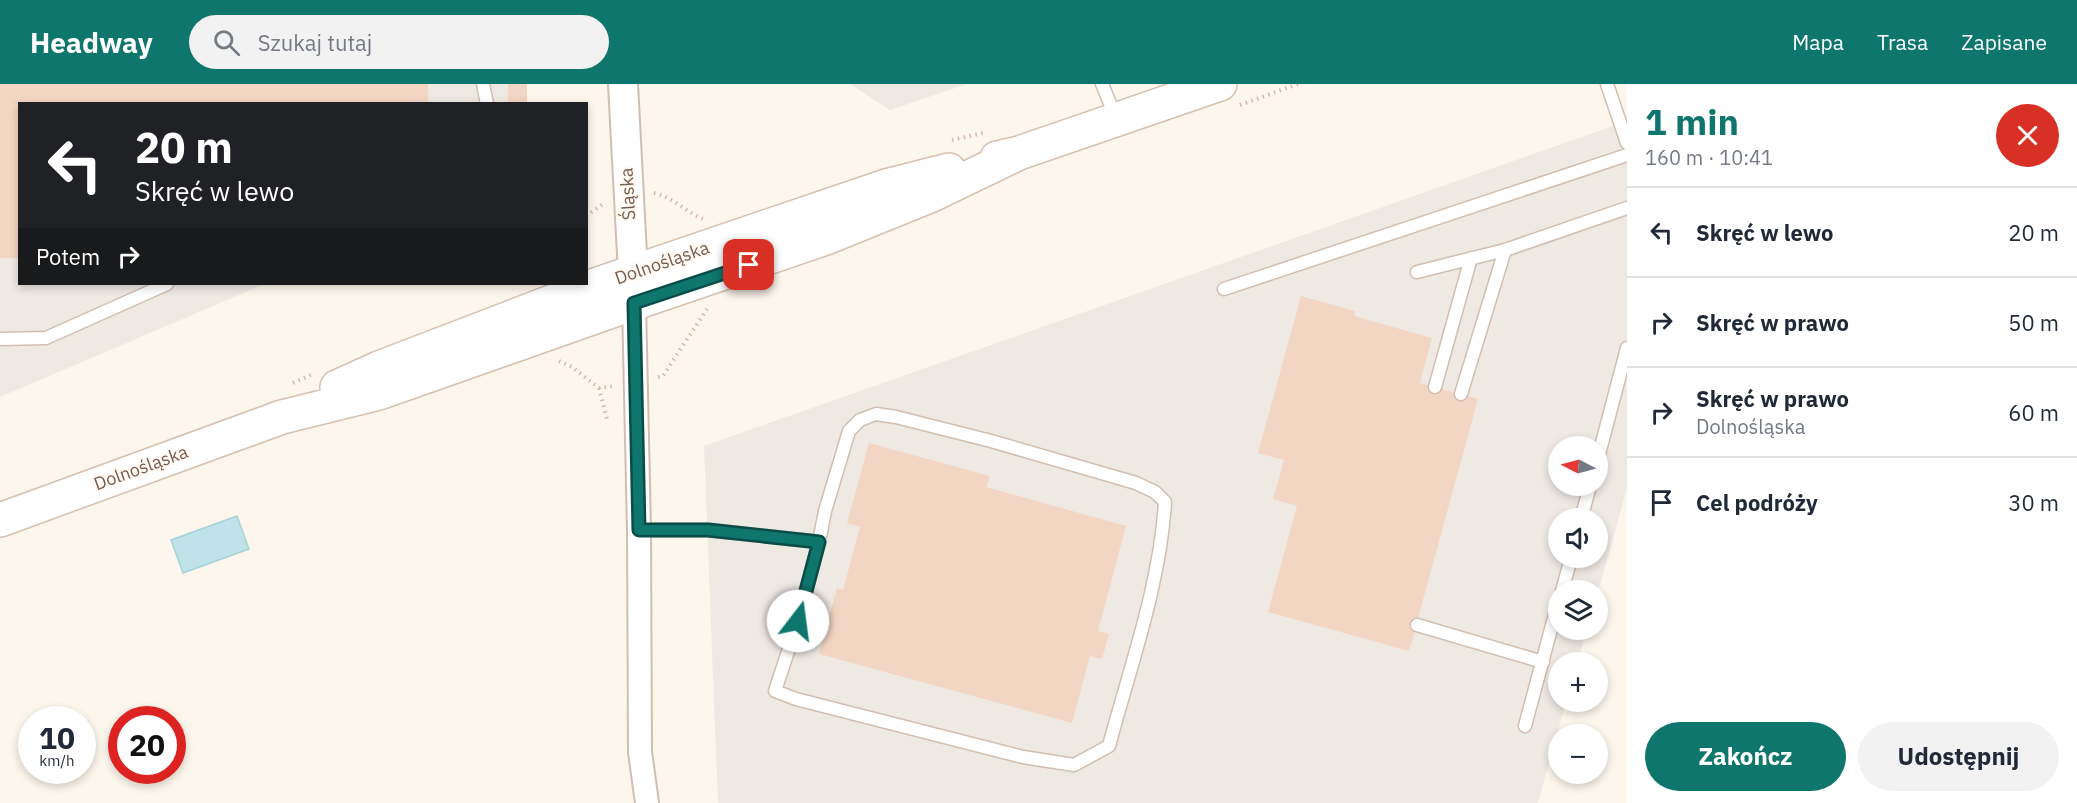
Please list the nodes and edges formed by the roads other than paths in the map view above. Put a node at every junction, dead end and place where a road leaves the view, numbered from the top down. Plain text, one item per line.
1 (483, 84) edge
2 (623, 84) edge
3 (1102, 84) edge
4 (1220, 84) edge
5 (1607, 84) edge
6 (487, 102) edge
7 (1116, 119) junction
8 (1627, 143) edge
9 (1627, 154) edge
10 (1627, 208) edge
11 (1505, 250) junction
12 (1471, 258) junction
13 (1417, 272) dead end
14 (165, 285) edge
15 (634, 288) junction
16 (1224, 289) dead end
17 (0, 339) edge
18 (1627, 348) edge
19 (1435, 387) dead end
20 (1461, 394) dead end
21 (1604, 436) edge
22 (0, 520) edge
23 (639, 530) junction
24 (819, 542) junction
25 (1417, 625) dead end
26 (1549, 640) edge
27 (1543, 662) junction
28 (1525, 726) dead end
29 (647, 803) edge

1 - 6 lane
2 - 15 street, Śląska
3 - 7 lane
4 - 7 main road, Dolnośląska
5 - 8 lane
7 - 15 main road, Dolnośląska
9 - 16 lane
10 - 11 lane
11 - 12 lane
11 - 20 lane
12 - 13 lane
12 - 19 lane
14 - 17 lane
15 - 22 main road, Dolnośląska
15 - 23 street
18 - 21 lane
23 - 24 lane
23 - 29 street
24 - 24 lane
25 - 27 lane
26 - 27 lane
27 - 28 lane

